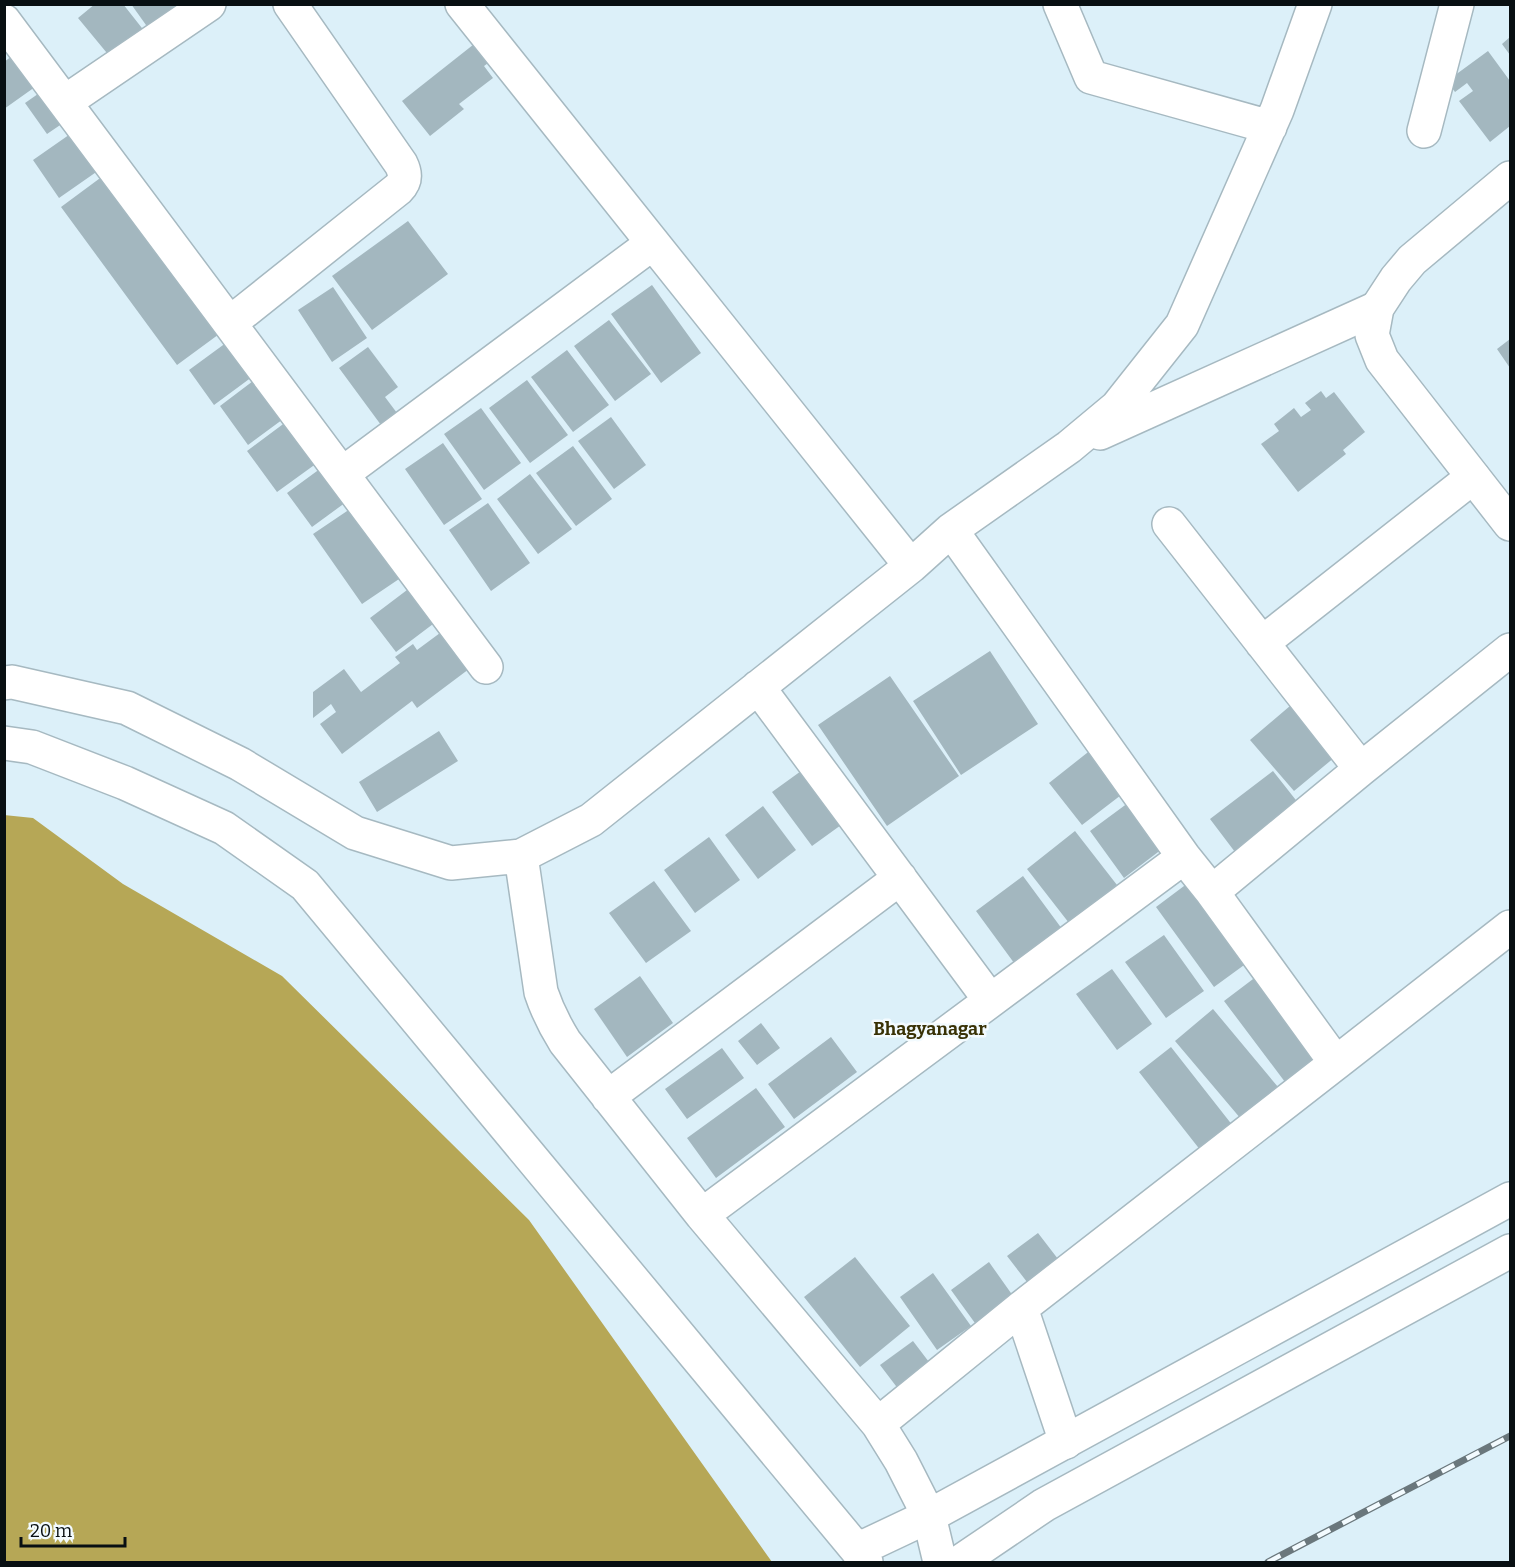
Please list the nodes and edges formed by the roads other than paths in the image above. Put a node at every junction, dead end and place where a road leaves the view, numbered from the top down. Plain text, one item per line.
1 (209, 4) edge
2 (290, 4) edge
3 (462, 4) edge
4 (1060, 4) edge
5 (1315, 4) edge
6 (1457, 4) edge
7 (4, 21) edge
8 (65, 102) junction
9 (1270, 127) junction
10 (1424, 131) dead end
11 (1510, 178) edge
12 (653, 243) junction
13 (1377, 308) junction
14 (230, 323) junction
15 (1069, 447) junction
16 (342, 474) junction
17 (1473, 477) junction
18 (1170, 524) dead end
19 (1510, 524) edge
20 (951, 531) junction
21 (911, 566) junction
22 (1262, 643) junction
23 (1510, 650) edge
24 (486, 668) dead end
25 (4, 683) edge
26 (758, 687) junction
27 (4, 743) edge
28 (1360, 768) junction
29 (521, 856) junction
30 (1184, 857) junction
31 (900, 878) junction
32 (1212, 892) junction
33 (1510, 927) edge
34 (990, 1000) junction
35 (1336, 1063) junction
36 (608, 1097) junction
37 (1510, 1199) edge
38 (702, 1215) junction
39 (1510, 1251) edge
40 (1021, 1308) junction
41 (878, 1424) junction
42 (1066, 1442) junction
43 (929, 1516) junction
44 (862, 1556) edge
45 (940, 1563) edge
46 (960, 1563) edge

1 - 8 street
2 - 14 street
3 - 12 street
4 - 9 street
5 - 9 street
6 - 10 street
7 - 8 street
8 - 14 street
9 - 15 street
11 - 13 street
12 - 16 street
12 - 21 street
13 - 15 street
13 - 17 street
14 - 16 street
15 - 20 street
16 - 24 street
17 - 19 street
17 - 22 street
18 - 22 street
20 - 21 street
20 - 30 street
21 - 26 street
22 - 28 street
23 - 28 street
25 - 29 street
26 - 29 street
26 - 31 street
27 - 44 street
28 - 32 street
29 - 36 street
30 - 32 street
30 - 34 street
31 - 34 street
31 - 36 street
32 - 35 street
33 - 35 street
34 - 38 street
35 - 40 street
36 - 38 street
37 - 42 street
38 - 41 street
39 - 46 street
40 - 41 street
40 - 42 street
41 - 43 street
42 - 43 street
43 - 44 street
43 - 45 street

